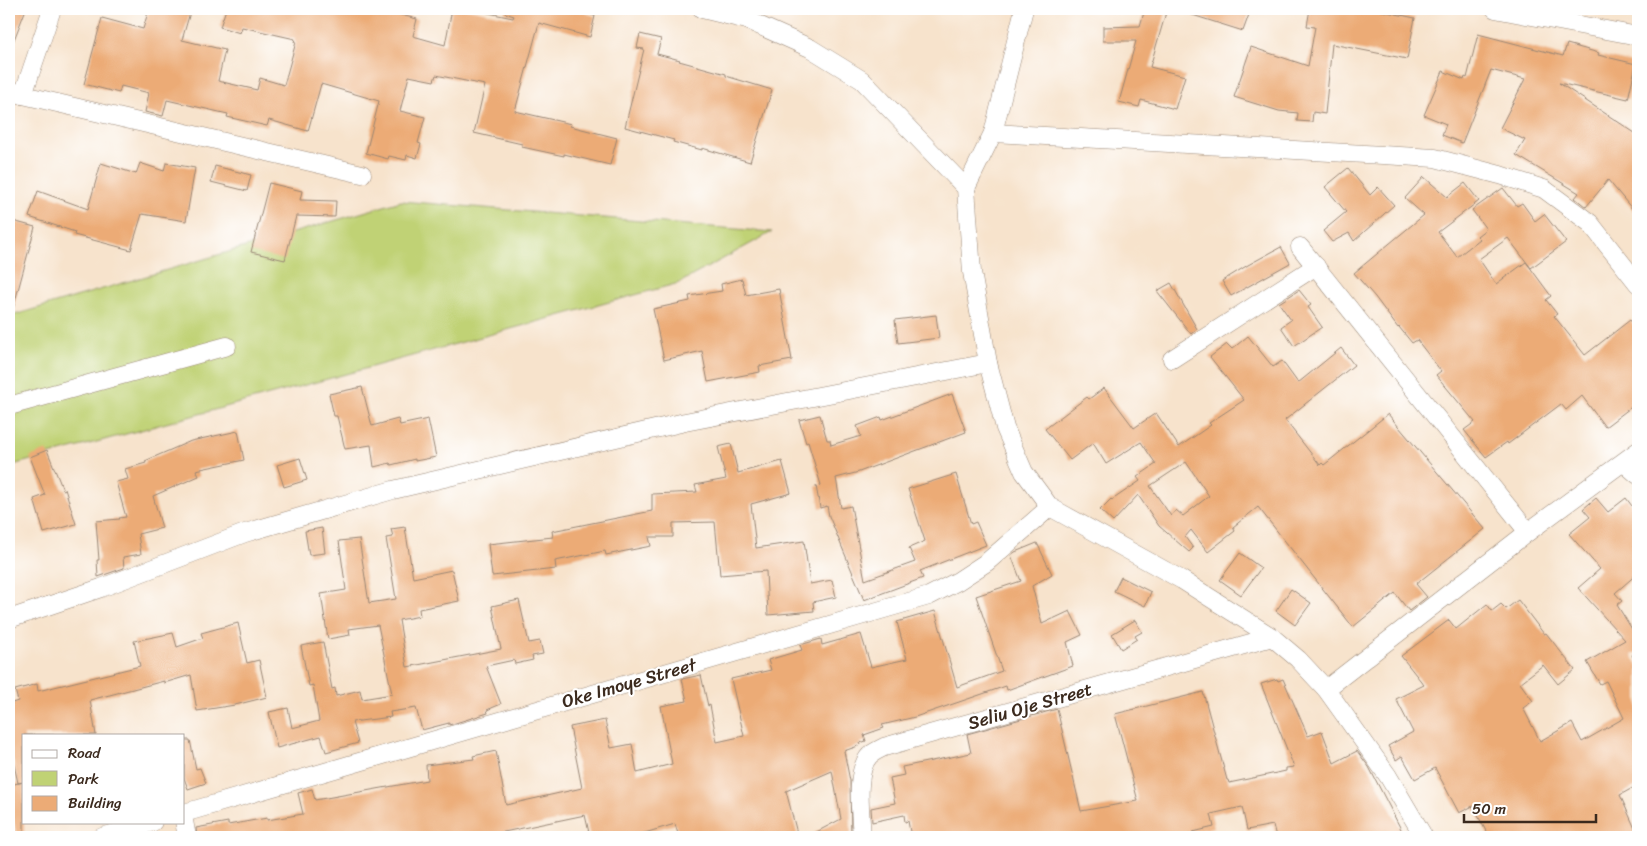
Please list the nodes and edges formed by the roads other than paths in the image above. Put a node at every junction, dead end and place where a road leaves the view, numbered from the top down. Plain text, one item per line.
1 (52, 9) edge
2 (702, 9) edge
3 (1024, 9) edge
4 (1495, 9) edge
5 (1638, 36) edge
6 (16, 93) edge
7 (993, 133) junction
8 (362, 174) dead end
9 (966, 188) junction
10 (1300, 247) dead end
11 (1316, 266) junction
12 (1638, 284) edge
13 (227, 346) dead end
14 (1172, 359) dead end
15 (988, 363) junction
16 (9, 406) edge
17 (1638, 451) edge
18 (1624, 463) junction
19 (1638, 475) edge
20 (1050, 507) junction
21 (1528, 532) junction
22 (9, 619) edge
23 (1272, 637) junction
24 (1326, 689) junction
25 (185, 813) edge
26 (146, 824) edge
27 (185, 824) edge
28 (102, 837) edge
29 (187, 837) edge
30 (862, 837) edge
31 (1424, 837) edge

1 - 6 street
2 - 9 street
3 - 7 street
4 - 5 street
6 - 8 street
7 - 9 street
7 - 12 street
9 - 15 street
10 - 11 street
11 - 14 street
11 - 21 street
13 - 16 street
15 - 20 street
15 - 22 street
17 - 18 street
18 - 19 street
18 - 21 street
20 - 23 street
20 - 25 street, Oke Imoye Street
21 - 24 street
23 - 24 street
23 - 30 street, Seliu Oje Street
24 - 31 street
26 - 28 street
27 - 29 street

